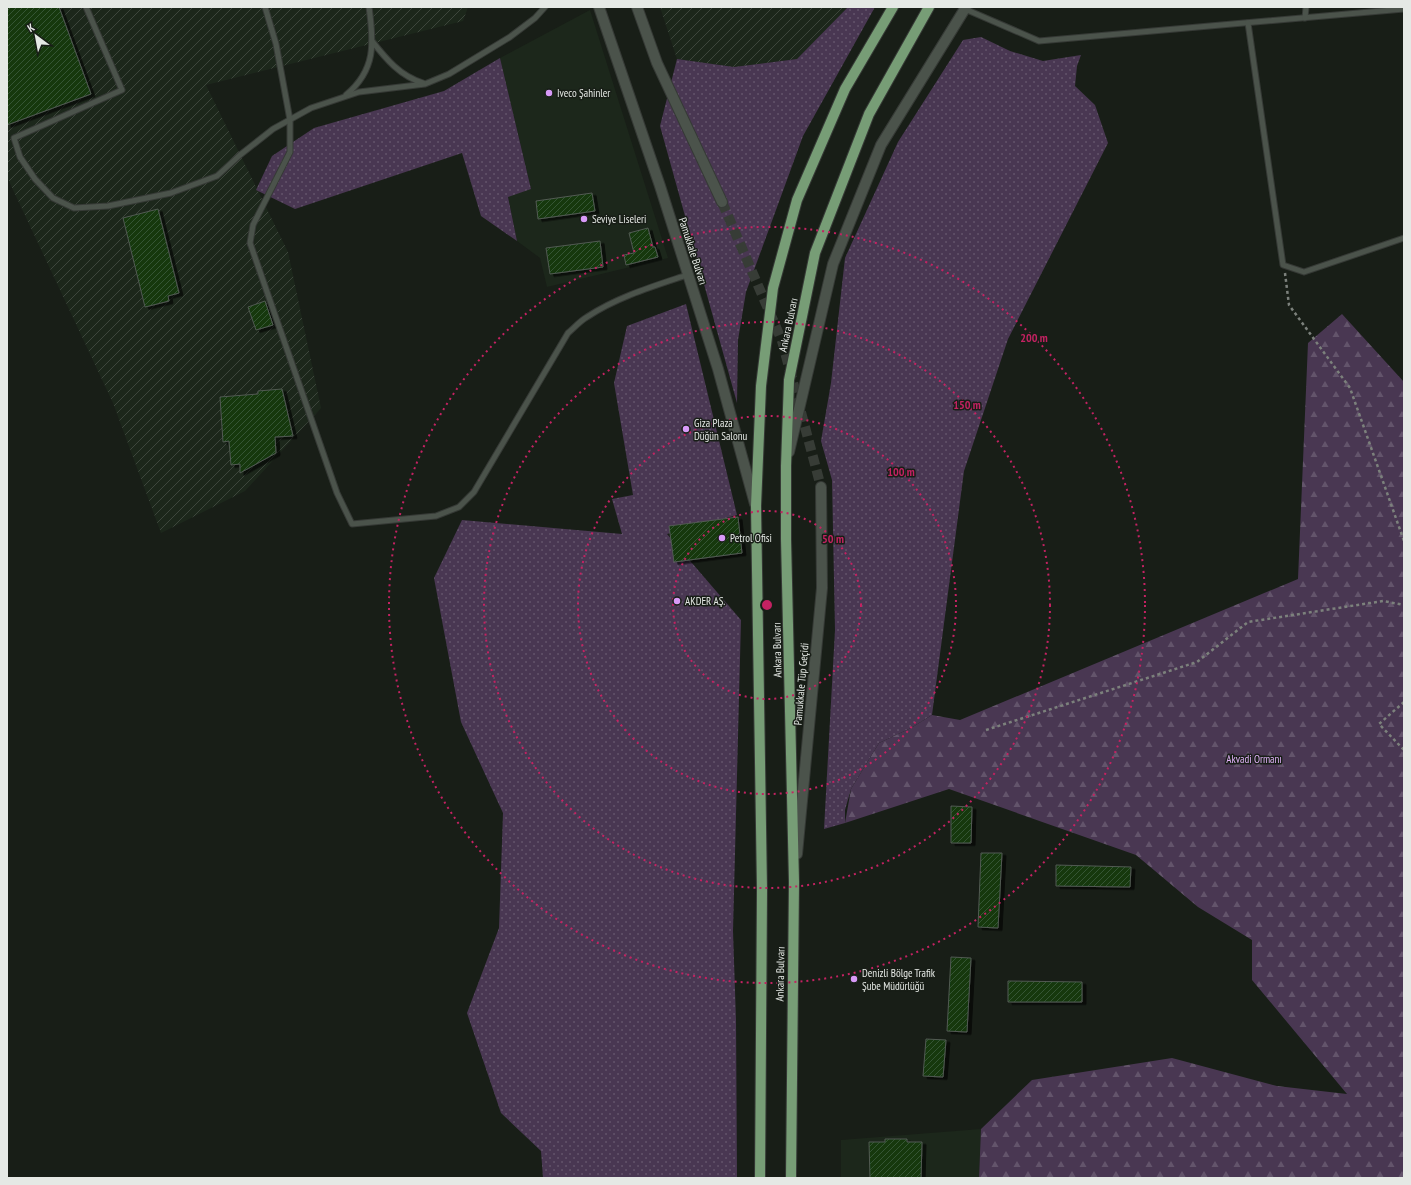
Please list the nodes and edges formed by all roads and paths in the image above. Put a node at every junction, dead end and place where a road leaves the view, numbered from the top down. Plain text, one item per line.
1 (86, 7) edge
2 (265, 7) edge
3 (369, 7) edge
4 (545, 7) edge
5 (598, 7) edge
6 (637, 7) edge
7 (893, 7) edge
8 (929, 7) edge
9 (1306, 7) edge
10 (966, 8) edge
11 (1404, 9) edge
12 (1305, 18) junction
13 (1248, 23) junction
14 (372, 41) junction
15 (425, 84) junction
16 (344, 97) junction
17 (290, 120) junction
18 (722, 202) tunnel mouth
19 (1404, 238) edge
20 (1283, 265) junction
21 (687, 275) junction
22 (786, 466) junction
23 (821, 487) tunnel mouth
24 (756, 506) junction
25 (1404, 541) edge
26 (1404, 605) edge
27 (1404, 702) edge
28 (986, 730) dead end
29 (1404, 750) edge
30 (794, 882) junction
31 (760, 1178) edge
32 (791, 1178) edge

1 - 17 lane
2 - 17 lane
3 - 14 lane
4 - 15 lane
5 - 21 main road, Pamukkale Bulvarı
6 - 18 main road
7 - 24 main road, Ankara Bulvarı
8 - 22 main road, Ankara Bulvarı
9 - 12 lane
10 - 13 lane
10 - 22 main road
11 - 12 lane
12 - 13 lane
13 - 20 lane
14 - 15 lane
14 - 16 lane
15 - 16 lane
16 - 17 lane
17 - 21 lane
19 - 20 lane
20 - 25 path
21 - 24 main road, Pamukkale Bulvarı
22 - 30 main road, Ankara Bulvarı
23 - 30 main road, Pamukkale Tüp Geçidi
24 - 31 main road, Ankara Bulvarı
26 - 28 path
27 - 29 path
30 - 32 main road, Ankara Bulvarı

